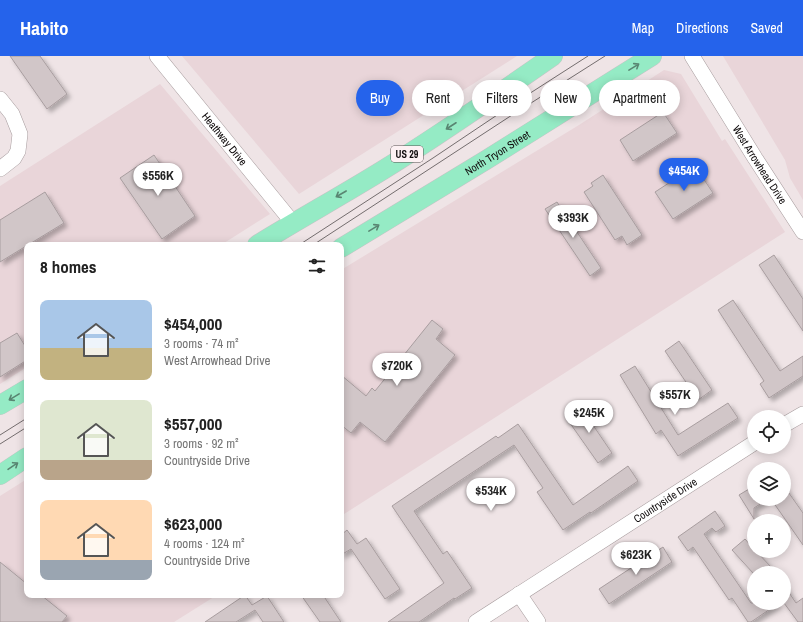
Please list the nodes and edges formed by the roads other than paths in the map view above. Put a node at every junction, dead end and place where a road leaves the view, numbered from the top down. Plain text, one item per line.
1 (157, 56) edge
2 (553, 56) edge
3 (652, 56) edge
4 (692, 56) edge
5 (0, 99) edge
6 (0, 169) edge
7 (293, 222) junction
8 (803, 232) edge
9 (262, 242) edge
10 (344, 246) edge
11 (24, 391) edge
12 (0, 405) edge
13 (803, 414) edge
14 (791, 421) edge
15 (747, 447) edge
16 (24, 458) edge
17 (0, 475) edge
18 (519, 594) junction
19 (476, 622) edge
20 (538, 622) edge

1 - 7 street, Heathway Drive
2 -> 7 main road, US 29
10 -> 3 main road, North Tryon Street
4 - 8 street, West Arrowhead Drive
5 - 6 street
7 - 9 main road, US 29
11 -> 12 main road
13 - 14 street
15 - 18 street, Countryside Drive
17 -> 16 main road
18 - 19 street, Countryside Drive
18 - 20 street

